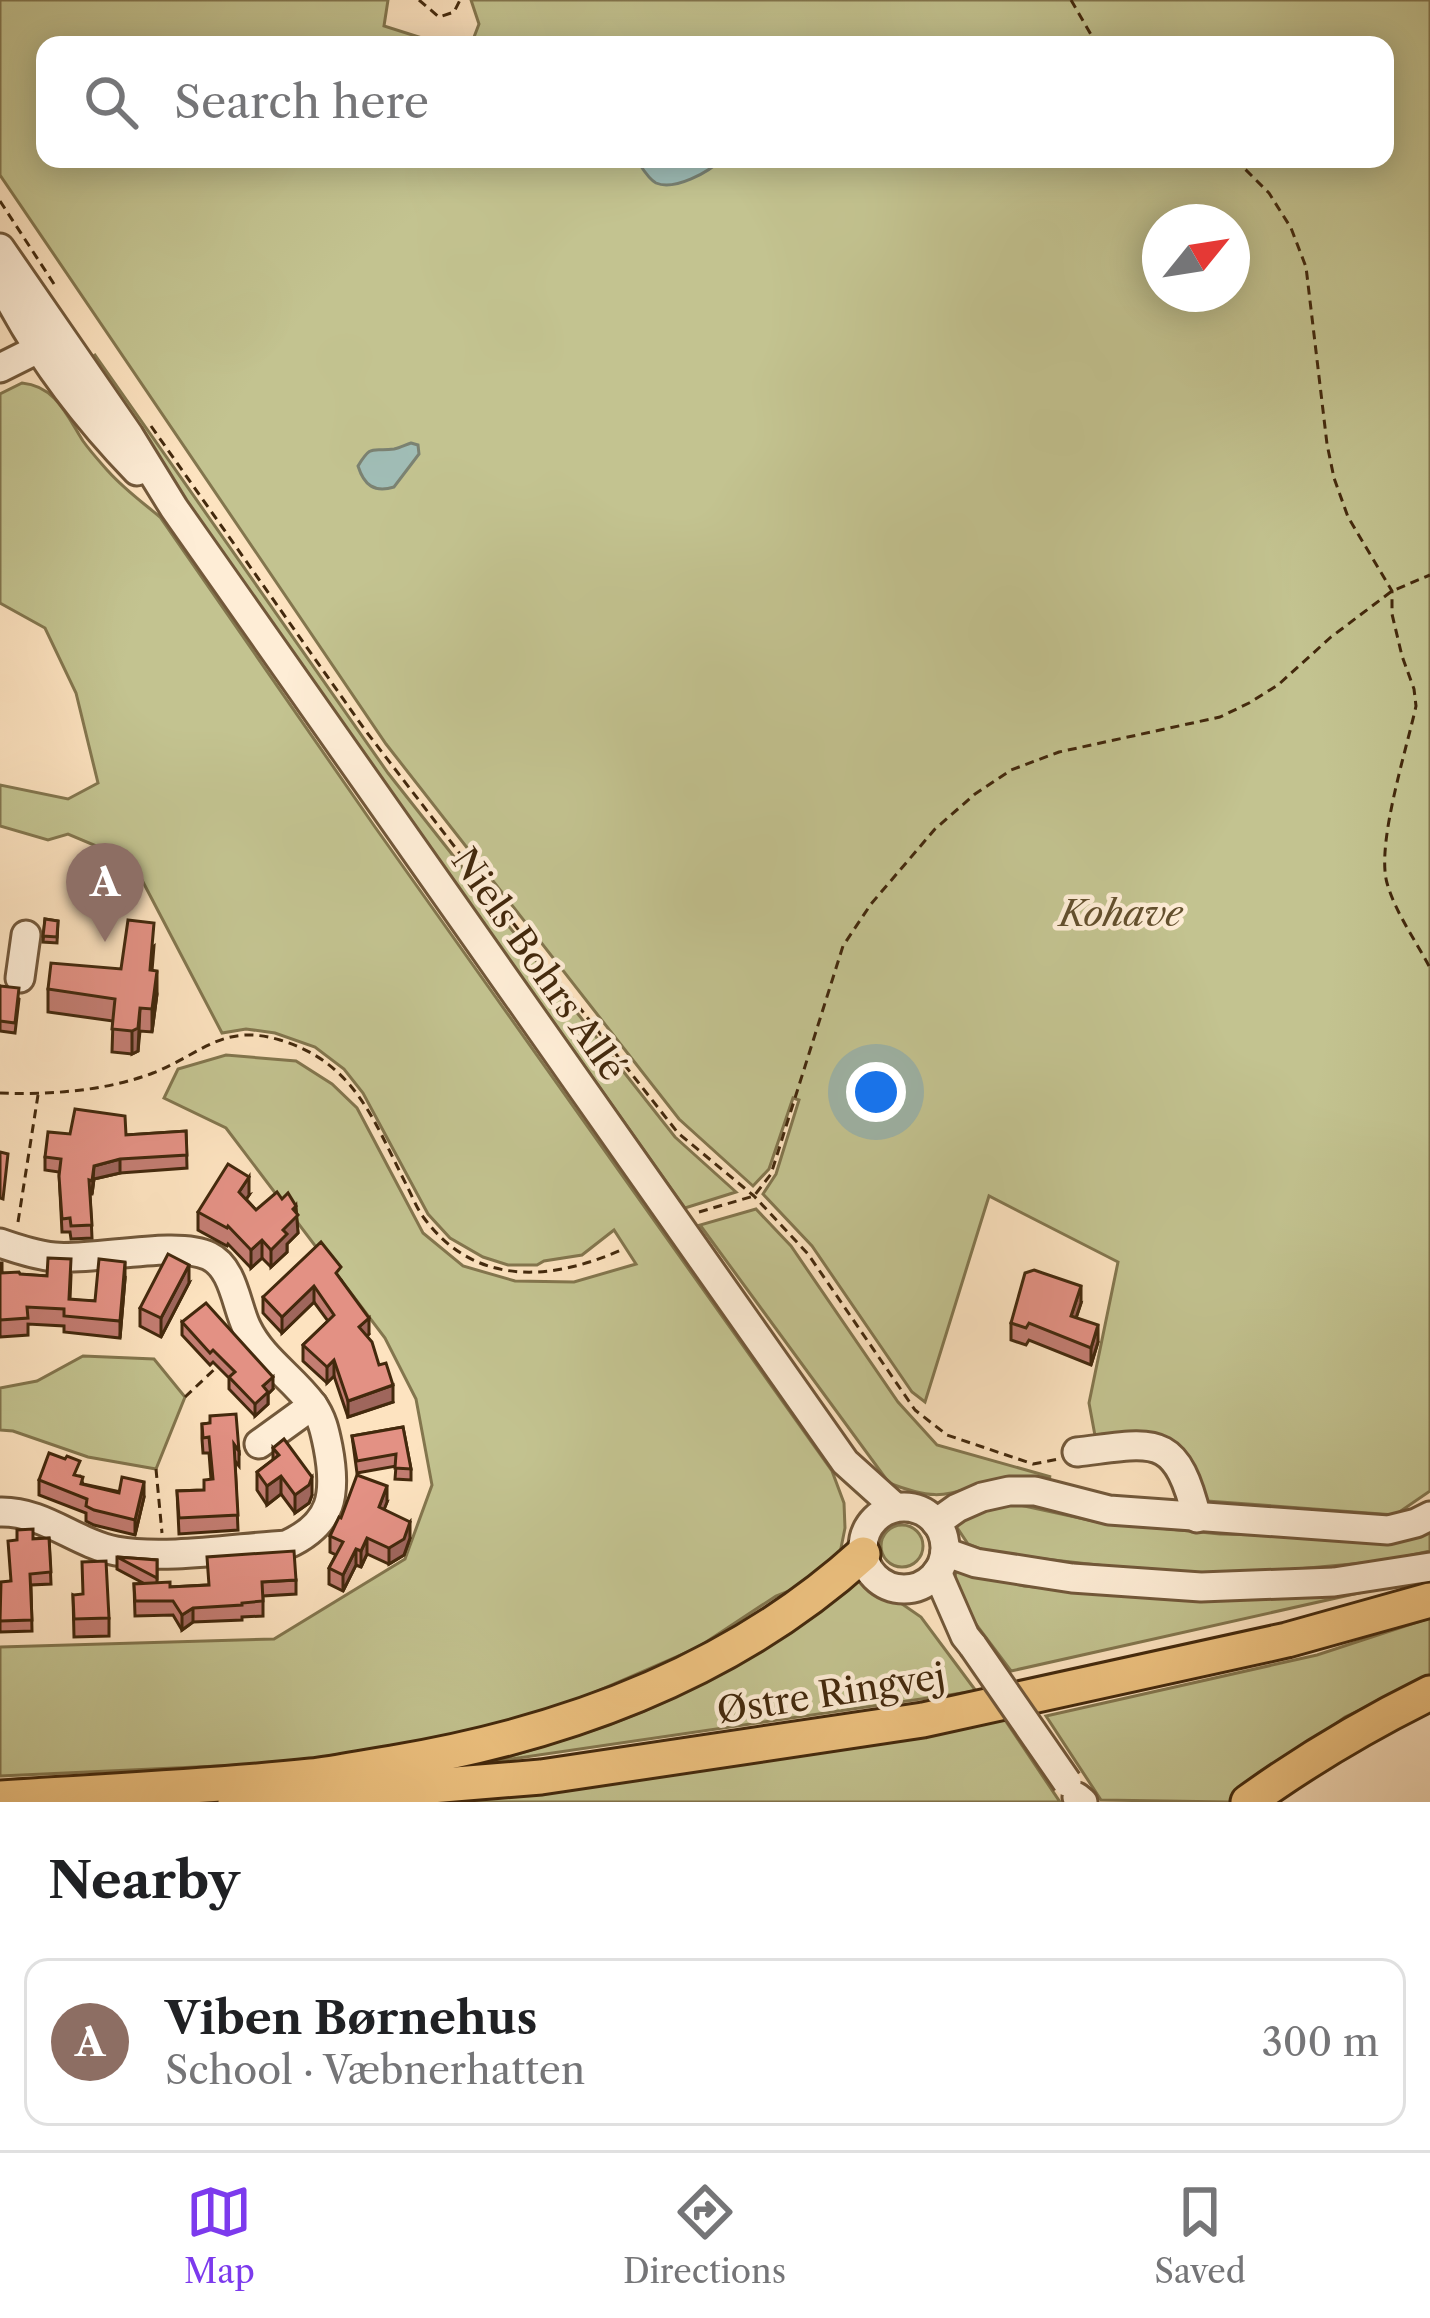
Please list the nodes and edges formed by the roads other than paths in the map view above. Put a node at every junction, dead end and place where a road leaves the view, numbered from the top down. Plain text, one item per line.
1 (0, 248) edge
2 (0, 280) edge
3 (49, 344) junction
4 (0, 368) edge
5 (7, 1245) edge
6 (313, 1405) junction
7 (259, 1444) dead end
8 (1077, 1452) road end
9 (845, 1462) junction
10 (895, 1508) junction
11 (0, 1512) edge
12 (1430, 1516) edge
13 (1197, 1518) junction
14 (936, 1523) junction
15 (865, 1542) junction
16 (941, 1562) junction
17 (1430, 1567) edge
18 (905, 1589) junction
19 (1430, 1600) edge
20 (969, 1641) junction
21 (1430, 1693) edge
22 (1076, 1796) edge
23 (0, 1798) edge
24 (235, 1802) edge
25 (1248, 1802) edge

1 - 3 street, Niels Bohrs Allé
2 - 3 street, Niels Bohrs Allé
3 - 4 street
3 - 9 street, Niels Bohrs Allé
5 - 6 street
6 - 7 street
6 - 11 street
8 - 13 street
9 - 10 street, Niels Bohrs Allé
9 - 15 street, Niels Bohrs Allé
10 - 14 street
10 - 15 street
12 - 13 street
13 - 14 street
14 - 16 street
15 - 18 street
15 - 23 main road
16 - 17 street
16 - 18 street
16 - 20 street
18 - 20 street
19 - 24 main road, Østre Ringvej
20 - 22 street, bridge
21 - 25 main road

